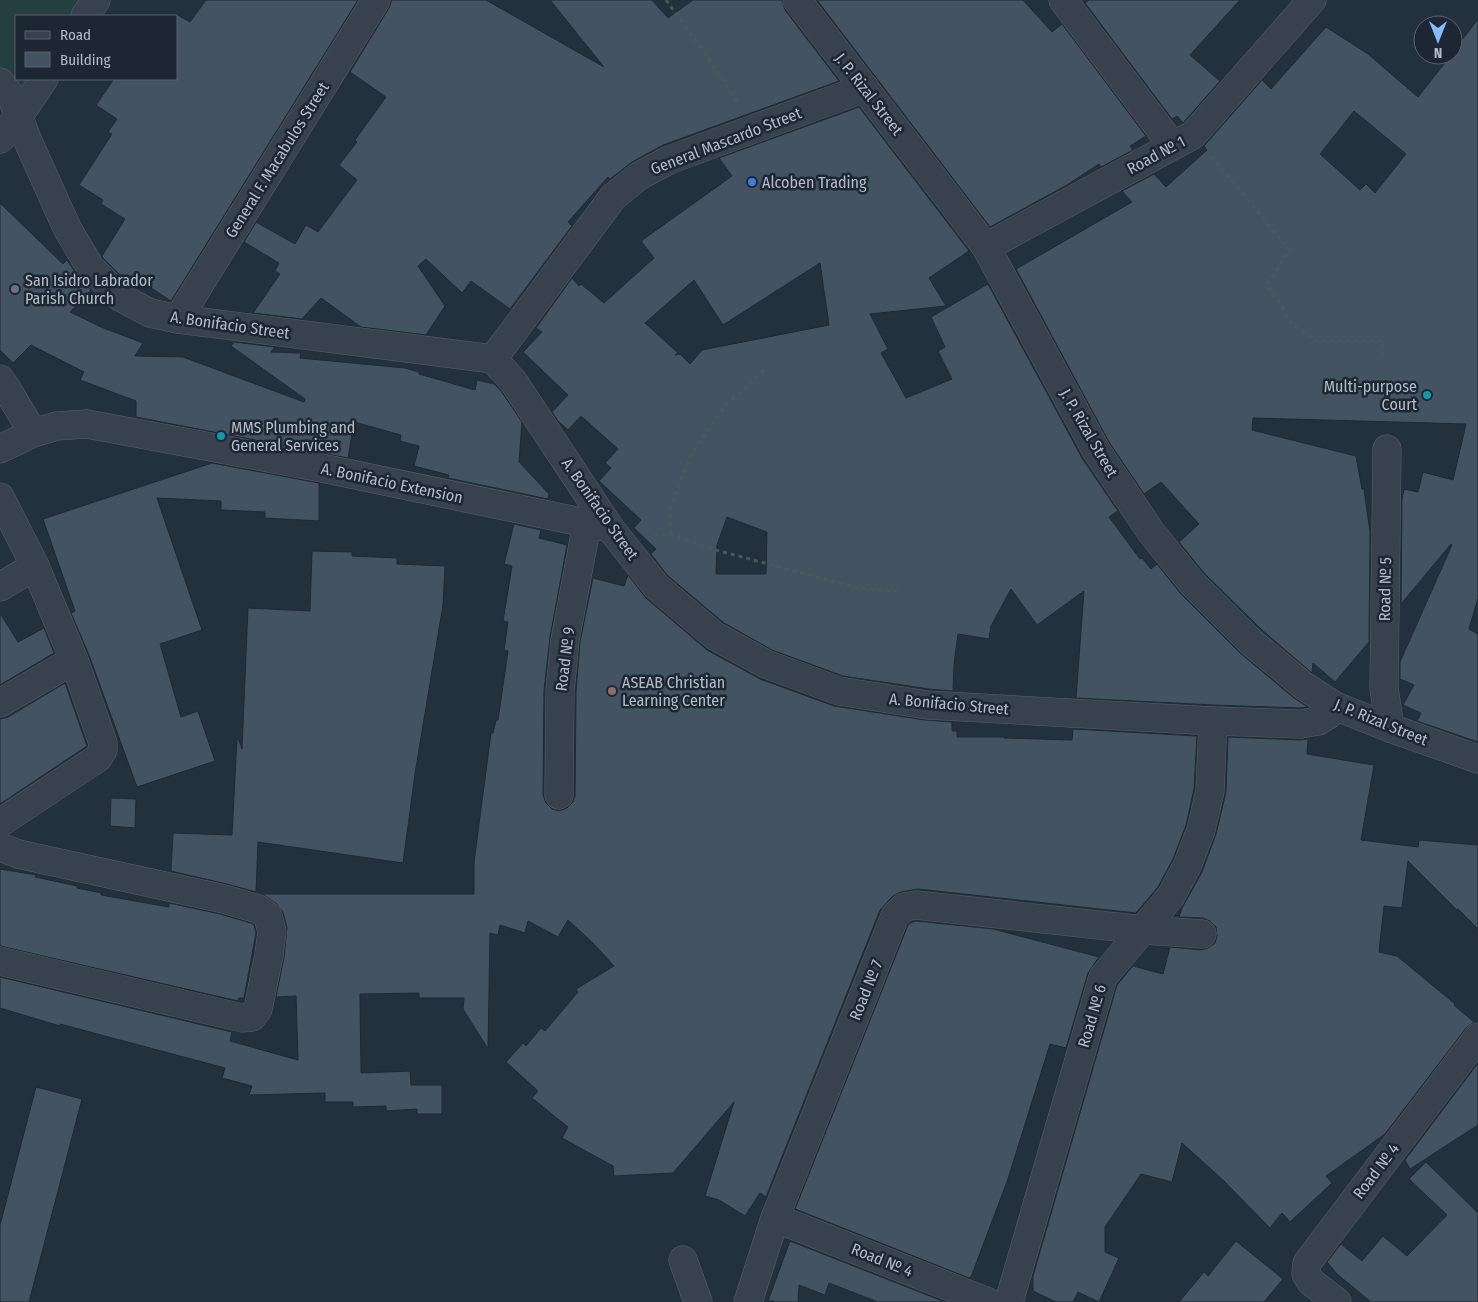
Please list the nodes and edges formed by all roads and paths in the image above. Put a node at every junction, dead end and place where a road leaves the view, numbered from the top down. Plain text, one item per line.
1 (96, 0) edge
2 (376, 0) edge
3 (666, 0) edge
4 (797, 0) edge
5 (1063, 0) edge
6 (1312, 0) edge
7 (86, 15) edge
8 (43, 80) edge
9 (0, 82) edge
10 (865, 88) junction
11 (19, 116) junction
12 (755, 129) junction
13 (0, 139) edge
14 (1183, 140) junction
15 (986, 247) junction
16 (178, 319) junction
17 (493, 360) junction
18 (1383, 362) dead end
19 (766, 368) dead end
20 (0, 379) edge
21 (33, 434) junction
22 (0, 449) edge
23 (1387, 449) dead end
24 (0, 497) edge
25 (599, 526) junction
26 (670, 534) junction
27 (35, 566) junction
28 (0, 587) edge
29 (898, 592) dead end
30 (74, 660) junction
31 (0, 703) edge
32 (1335, 706) junction
33 (1213, 721) junction
34 (1390, 728) junction
35 (1478, 759) edge
36 (559, 795) dead end
37 (0, 823) edge
38 (0, 847) edge
39 (1144, 930) junction
40 (1202, 934) dead end
41 (0, 961) edge
42 (1478, 1037) edge
43 (776, 1218) junction
44 (683, 1260) dead end
45 (698, 1302) edge
46 (748, 1302) edge
47 (988, 1302) edge
48 (1009, 1302) edge
49 (1337, 1302) edge

1 - 7 street
2 - 16 street, General F. Macabulos Street
3 - 12 path
4 - 10 street, J. P. Rizal Street
5 - 14 street
6 - 14 street, Road № 1
8 - 11 street
9 - 11 street, A. Bonifacio Street
10 - 12 street, General Mascardo Street
10 - 15 street, J. P. Rizal Street
11 - 13 street
11 - 16 street, A. Bonifacio Street
12 - 17 street, General Mascardo Street
14 - 15 street, Road № 1
14 - 18 path
15 - 32 street, J. P. Rizal Street
16 - 17 street, A. Bonifacio Street
17 - 25 street, A. Bonifacio Street
19 - 26 path
20 - 21 street
21 - 22 street, A. Bonifacio Extension
21 - 25 street, A. Bonifacio Extension
23 - 34 street, Road № 5
24 - 27 street
25 - 26 path
25 - 33 street, A. Bonifacio Street
25 - 36 street, Road № 9
26 - 29 path
27 - 28 street
27 - 30 street
30 - 31 street
30 - 37 street
32 - 33 street, A. Bonifacio Street
32 - 34 street, J. P. Rizal Street
33 - 39 street, Road № 6
34 - 35 street, J. P. Rizal Street
38 - 41 street
39 - 40 street
39 - 43 street, Road № 7
39 - 48 street, Road № 6
42 - 49 street, Road № 4
43 - 46 street, Road № 7
43 - 47 street, Road № 4
44 - 45 street

